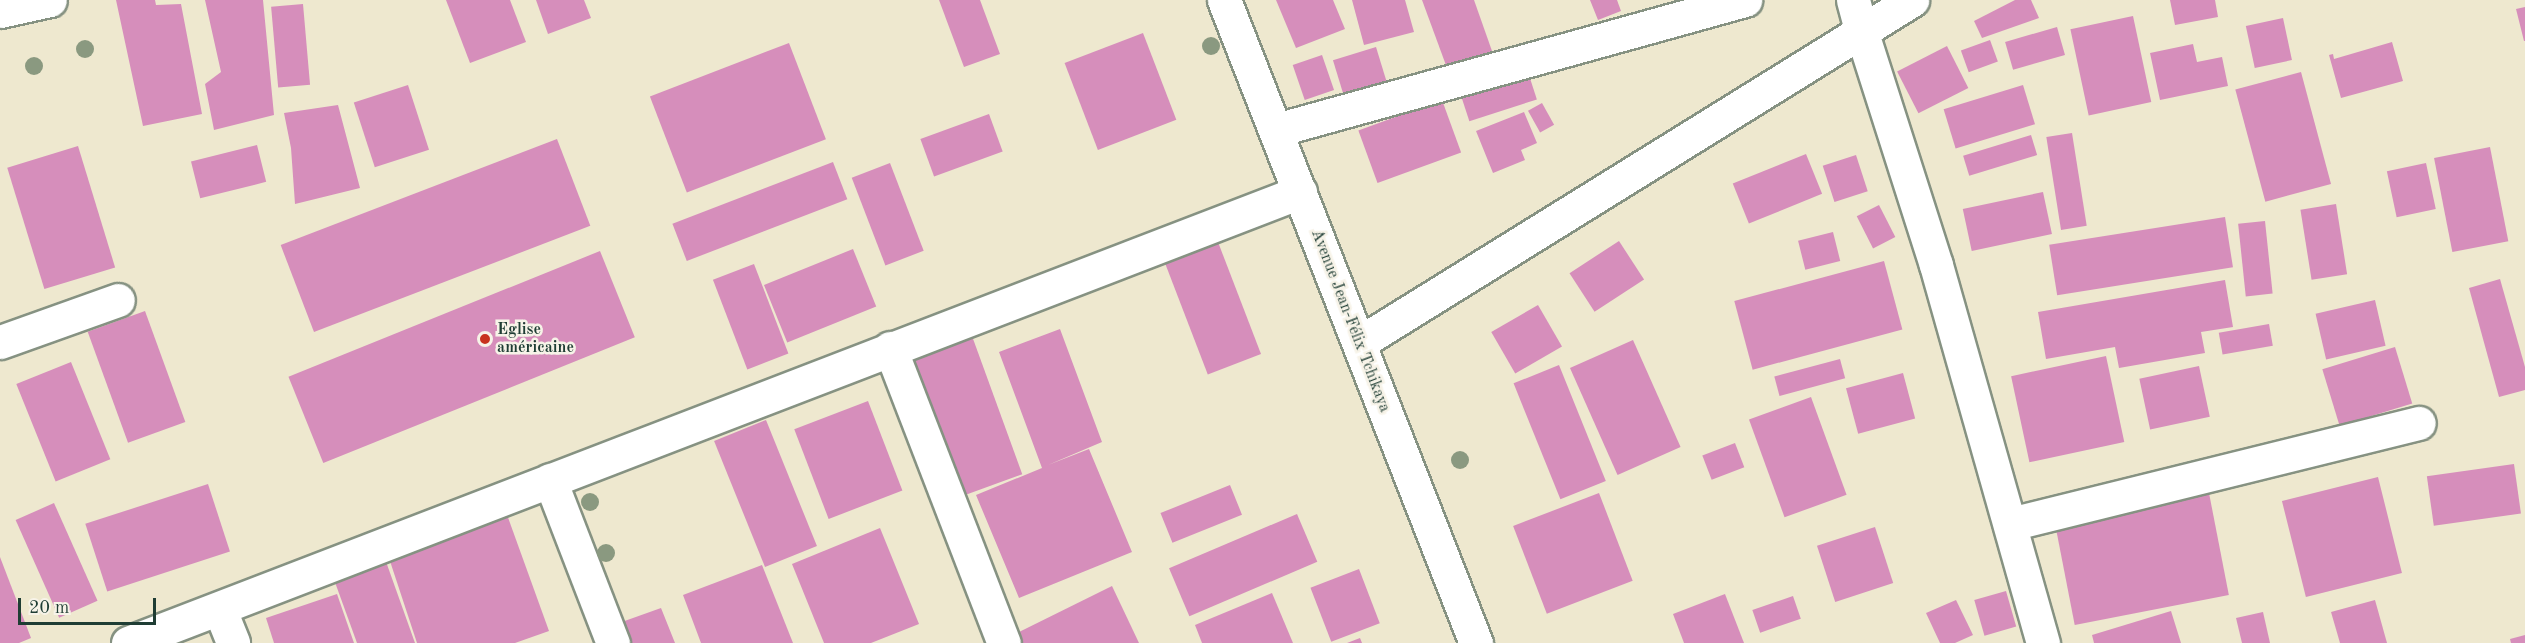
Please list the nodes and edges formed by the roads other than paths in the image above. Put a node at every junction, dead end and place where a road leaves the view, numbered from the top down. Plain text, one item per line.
1 (50, 0) edge
2 (1224, 0) edge
3 (1745, 0) edge
4 (1912, 0) edge
5 (0, 12) edge
6 (1857, 15) edge
7 (1276, 130) junction
8 (1300, 192) junction
9 (118, 300) dead end
10 (0, 342) edge
11 (1359, 343) junction
12 (890, 348) junction
13 (2419, 423) dead end
14 (550, 480) junction
15 (2010, 524) junction
16 (220, 610) junction
17 (128, 643) edge
18 (233, 643) edge
19 (613, 643) edge
20 (1004, 643) edge
21 (1476, 643) edge
22 (2043, 643) edge

1 - 5 street
2 - 7 street, Avenue Jean-Félix Tchikaya
3 - 7 street
4 - 6 street
6 - 11 street
6 - 15 street
7 - 8 street, Avenue Jean-Félix Tchikaya
8 - 11 street, Avenue Jean-Félix Tchikaya
8 - 12 street
9 - 10 street
11 - 21 street, Avenue Jean-Félix Tchikaya
12 - 14 street
12 - 20 street
13 - 15 street
14 - 16 street
14 - 19 street
15 - 22 street
16 - 17 street
16 - 18 street

